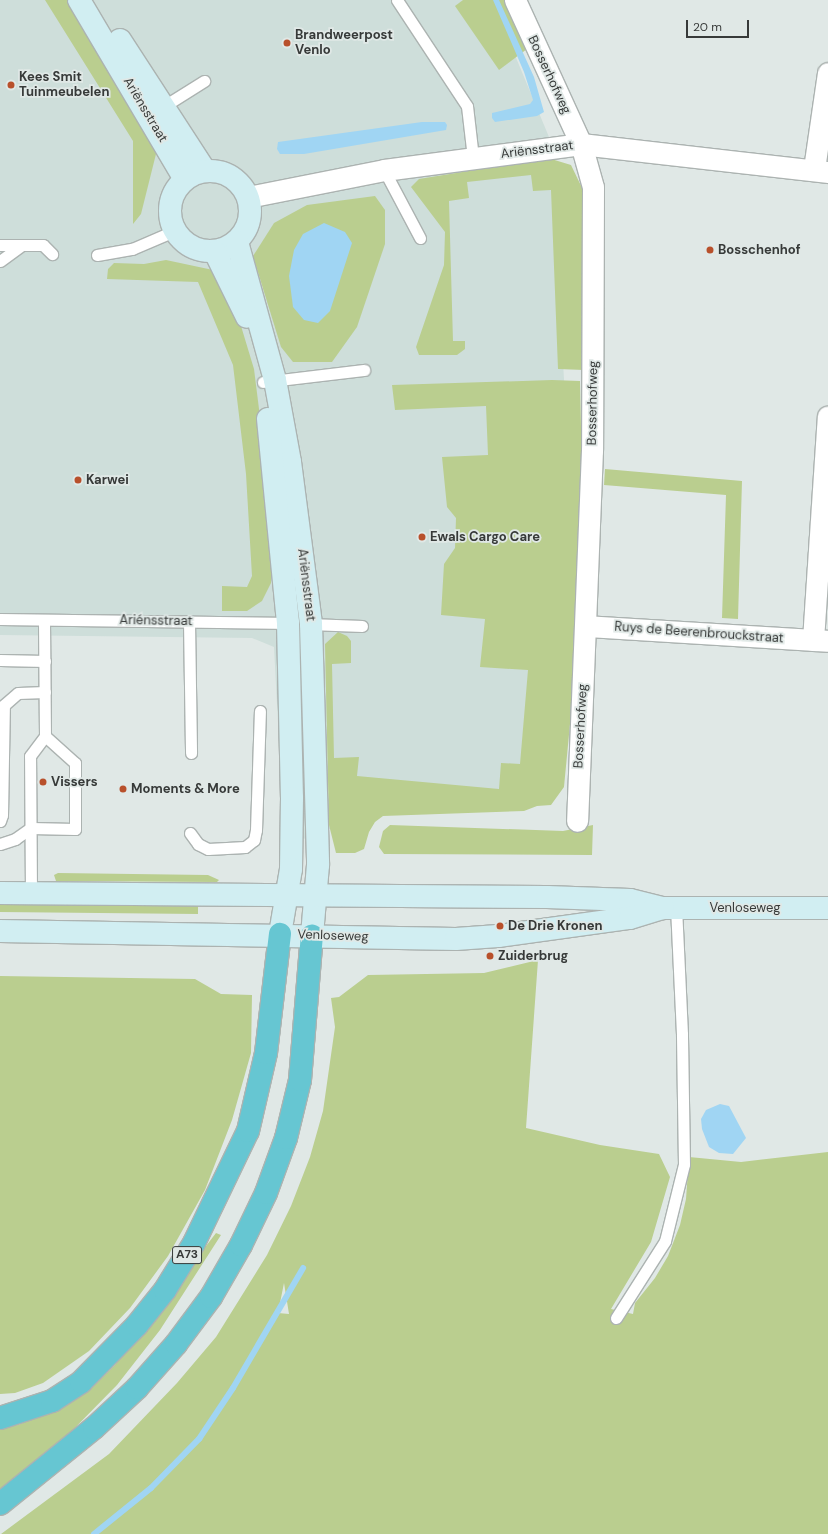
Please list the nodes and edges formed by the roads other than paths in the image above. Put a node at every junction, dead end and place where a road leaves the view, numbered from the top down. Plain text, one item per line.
1 (79, 0) edge
2 (96, 0) edge
3 (397, 0) edge
4 (515, 0) edge
5 (828, 73) edge
6 (204, 80) dead end
7 (156, 112) junction
8 (581, 144) junction
9 (473, 158) junction
10 (384, 170) junction
11 (205, 171) junction
12 (821, 171) edge
13 (185, 179) junction
14 (248, 197) junction
15 (174, 231) junction
16 (420, 238) dead end
17 (237, 242) junction
18 (0, 245) edge
19 (22, 245) junction
20 (215, 252) junction
21 (52, 254) dead end
22 (97, 255) dead end
23 (0, 261) edge
24 (364, 370) dead end
25 (269, 381) junction
26 (828, 417) edge
27 (0, 619) edge
28 (44, 620) junction
29 (189, 622) junction
30 (288, 623) junction
31 (311, 624) junction
32 (362, 626) dead end
33 (586, 626) junction
34 (820, 641) edge
35 (0, 660) edge
36 (45, 660) junction
37 (45, 692) junction
38 (260, 711) dead end
39 (45, 736) junction
40 (191, 753) dead end
41 (0, 821) edge
42 (577, 821) dead end
43 (31, 828) junction
44 (190, 833) dead end
45 (305, 836) junction
46 (0, 844) edge
47 (0, 893) edge
48 (31, 893) junction
49 (287, 895) junction
50 (315, 895) junction
51 (669, 908) junction
52 (828, 908) edge
53 (0, 931) edge
54 (280, 934) junction
55 (312, 936) junction
56 (616, 1318) dead end
57 (0, 1418) edge
58 (0, 1504) edge

1 - 7 main road, Ariënsstraat
2 - 7 main road, Ariënsstraat
3 - 9 lane
4 - 8 street, Bosserhofweg
5 - 12 street
6 - 7 lane
7 - 11 main road, Ariënsstraat
7 - 13 main road, Ariënsstraat
8 - 9 street, Ariënsstraat
8 - 12 street, Ariënsstraat
8 - 33 street, Bosserhofweg
9 - 10 street, Ariënsstraat
10 - 14 street, Ariënsstraat
10 - 16 lane
11 - 13 main road
11 - 14 main road
13 - 15 main road
14 - 17 main road
15 - 20 main road
15 - 22 lane
17 - 20 main road
17 - 25 main road, Ariënsstraat
18 - 19 lane
19 - 21 lane
19 - 23 lane
20 - 25 main road, Ariënsstraat
24 - 25 lane
25 - 30 main road, Ariënsstraat
25 - 31 main road, Ariënsstraat
26 - 34 street, Ruys de Beerenbrouckstraat
27 - 28 lane, Ariénsstraat
28 - 29 lane, Ariénsstraat
28 - 36 lane
29 - 30 lane, Ariénsstraat
29 - 40 lane
30 - 31 lane, Ariénsstraat
30 - 45 main road, Ariënsstraat
31 - 32 lane, Ariénsstraat
31 - 45 main road, Ariënsstraat
33 - 34 street, Ruys de Beerenbrouckstraat
33 - 42 street, Bosserhofweg
35 - 36 lane
36 - 37 lane
37 - 39 lane
37 - 41 lane
38 - 44 lane
39 - 43 lane
39 - 43 lane
43 - 46 lane
43 - 48 lane
45 - 49 main road, Ariënsstraat
45 - 50 main road, Ariënsstraat
47 - 48 main road, Venloseweg
48 - 49 main road, Venloseweg
49 - 50 main road, Venloseweg
49 - 54 main road, Ariënsstraat
50 - 51 main road, Venloseweg
50 - 55 main road, Ariënsstraat
51 - 52 main road, Venloseweg
51 - 55 main road, Venloseweg
51 - 56 lane
53 - 54 main road, Venloseweg
54 - 55 main road, Venloseweg
54 - 57 highway, A73
55 - 58 highway

